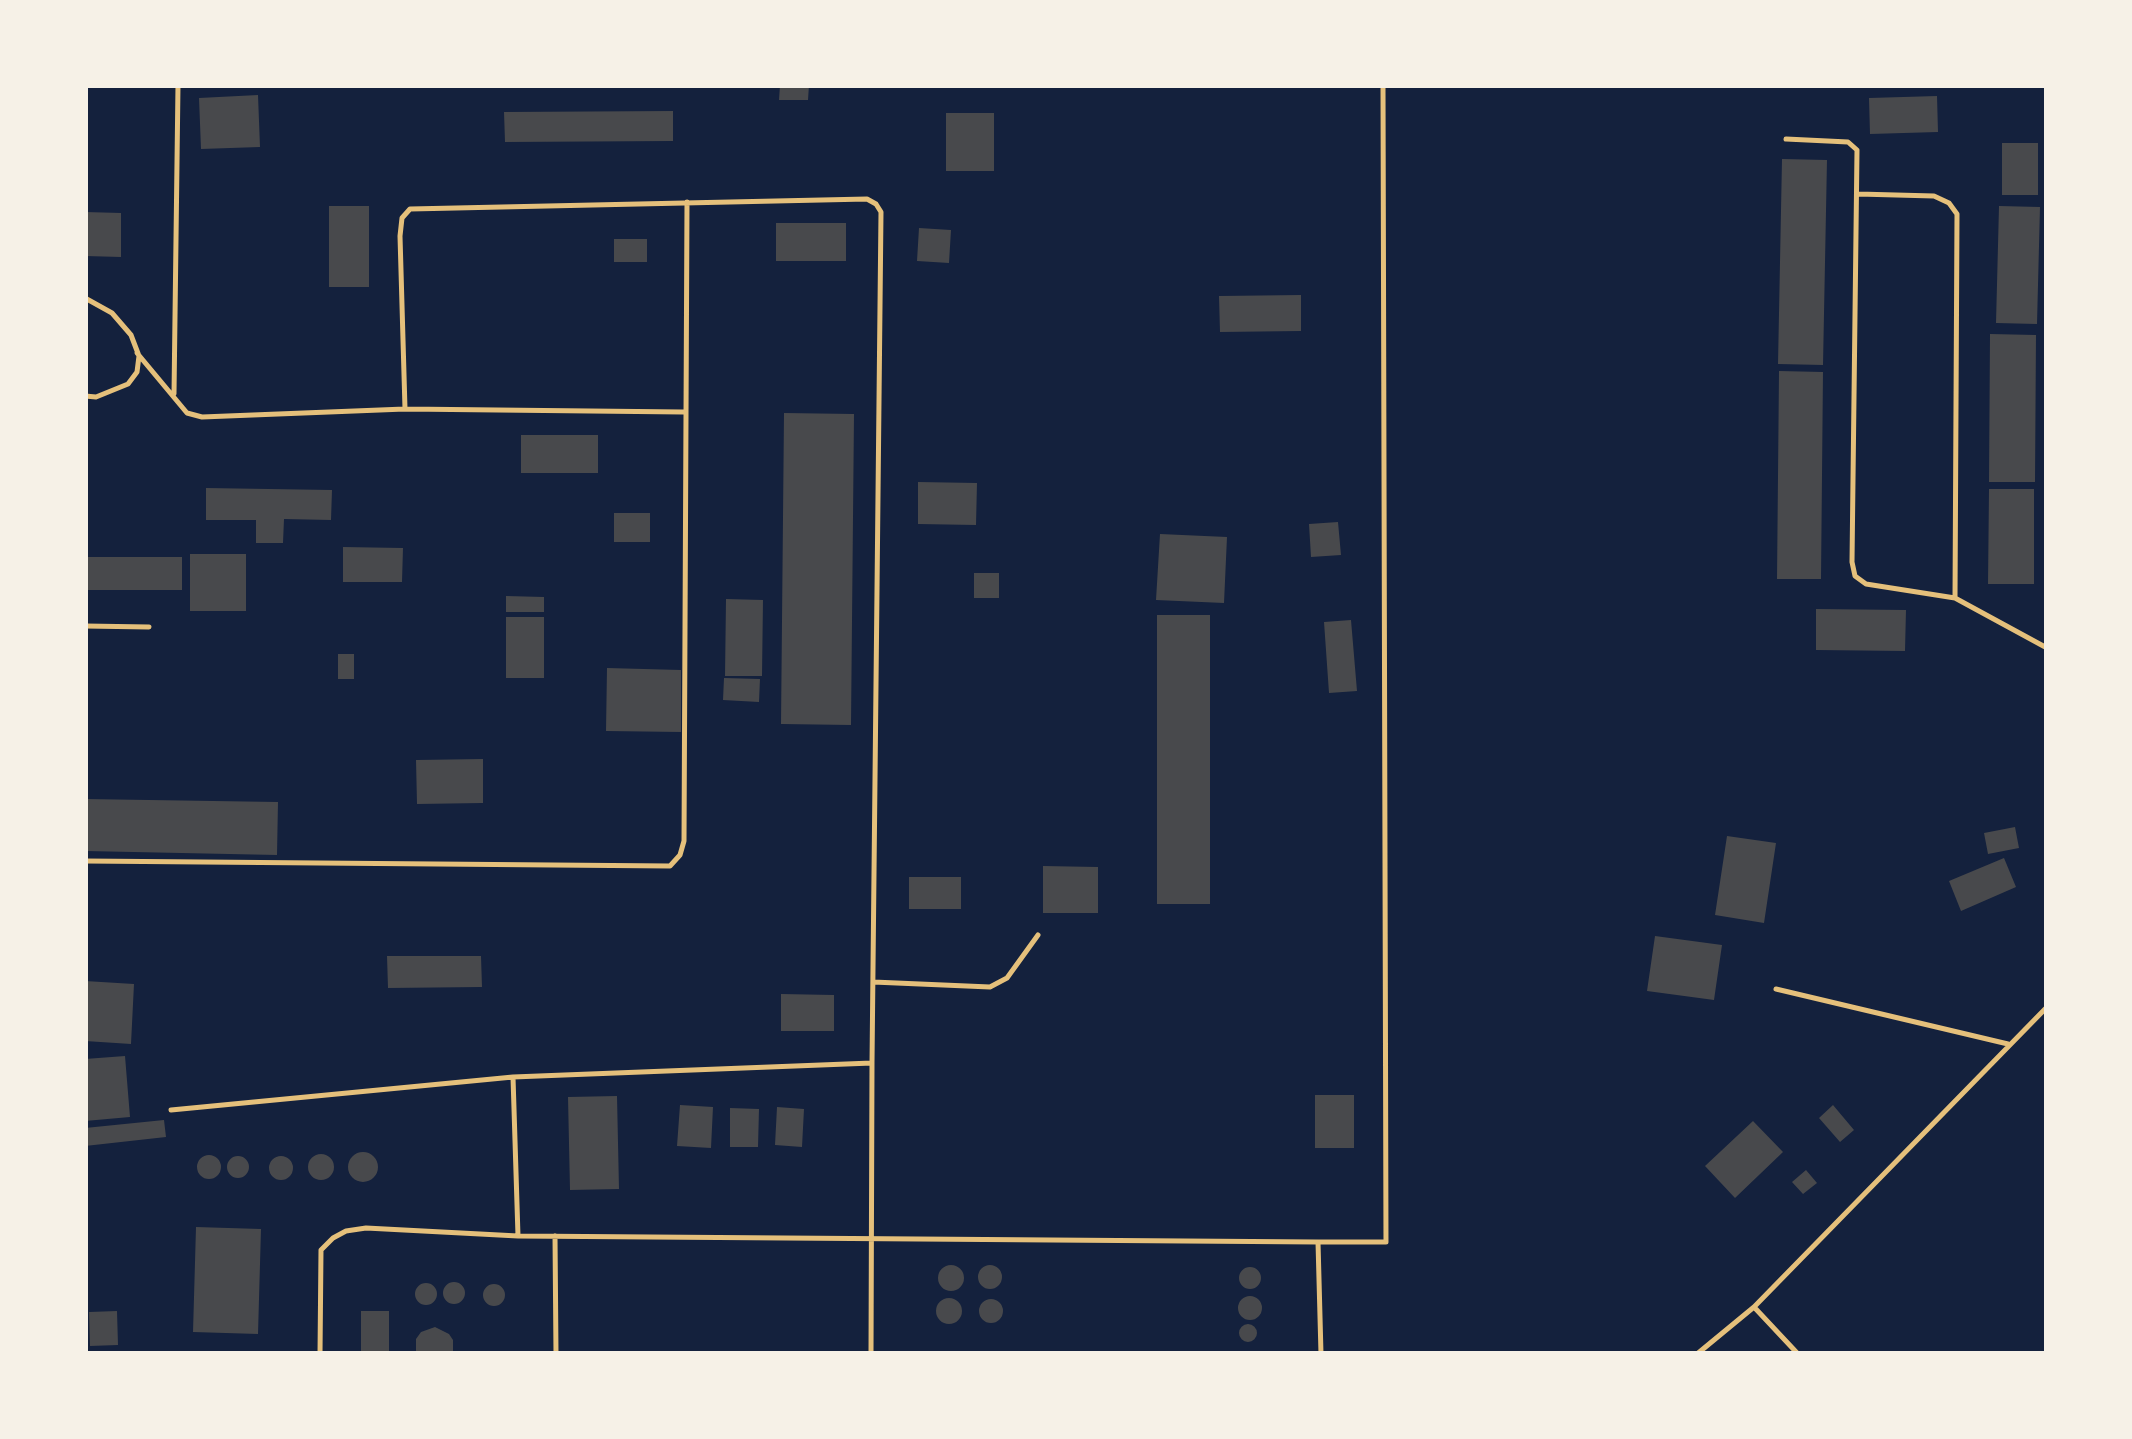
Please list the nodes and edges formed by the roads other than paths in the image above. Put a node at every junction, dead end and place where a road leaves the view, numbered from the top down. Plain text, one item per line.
1 (178, 85) edge
2 (1383, 85) edge
3 (1786, 138) dead end
4 (1858, 194) junction
5 (686, 202) junction
6 (85, 298) edge
7 (138, 353) junction
8 (85, 396) edge
9 (174, 397) junction
10 (405, 409) junction
11 (683, 412) junction
12 (1955, 598) junction
13 (85, 626) edge
14 (150, 627) dead end
15 (2047, 648) edge
16 (85, 861) edge
17 (1038, 935) dead end
18 (873, 982) junction
19 (1776, 989) dead end
20 (2047, 1007) edge
21 (2008, 1044) junction
22 (872, 1063) junction
23 (514, 1077) junction
24 (172, 1110) dead end
25 (518, 1236) junction
26 (555, 1236) junction
27 (872, 1236) junction
28 (1318, 1242) junction
29 (1754, 1307) junction
30 (320, 1354) edge
31 (556, 1354) edge
32 (870, 1354) edge
33 (1320, 1354) edge
34 (1697, 1354) edge
35 (1798, 1354) edge

1 - 9 lane
2 - 28 lane
3 - 4 lane
4 - 12 lane
4 - 12 lane
5 - 10 lane
5 - 11 lane
5 - 18 lane
6 - 7 lane
7 - 8 lane
7 - 9 lane
9 - 10 lane
10 - 11 lane
11 - 16 lane
12 - 15 lane
13 - 14 lane
17 - 18 lane
18 - 22 lane
19 - 21 lane
20 - 21 lane
21 - 29 lane
22 - 23 lane
22 - 27 lane
23 - 24 lane
23 - 25 lane
25 - 26 lane
25 - 30 lane
26 - 27 lane
26 - 31 lane
27 - 28 lane
27 - 32 lane
28 - 33 lane
29 - 34 lane
29 - 35 lane

